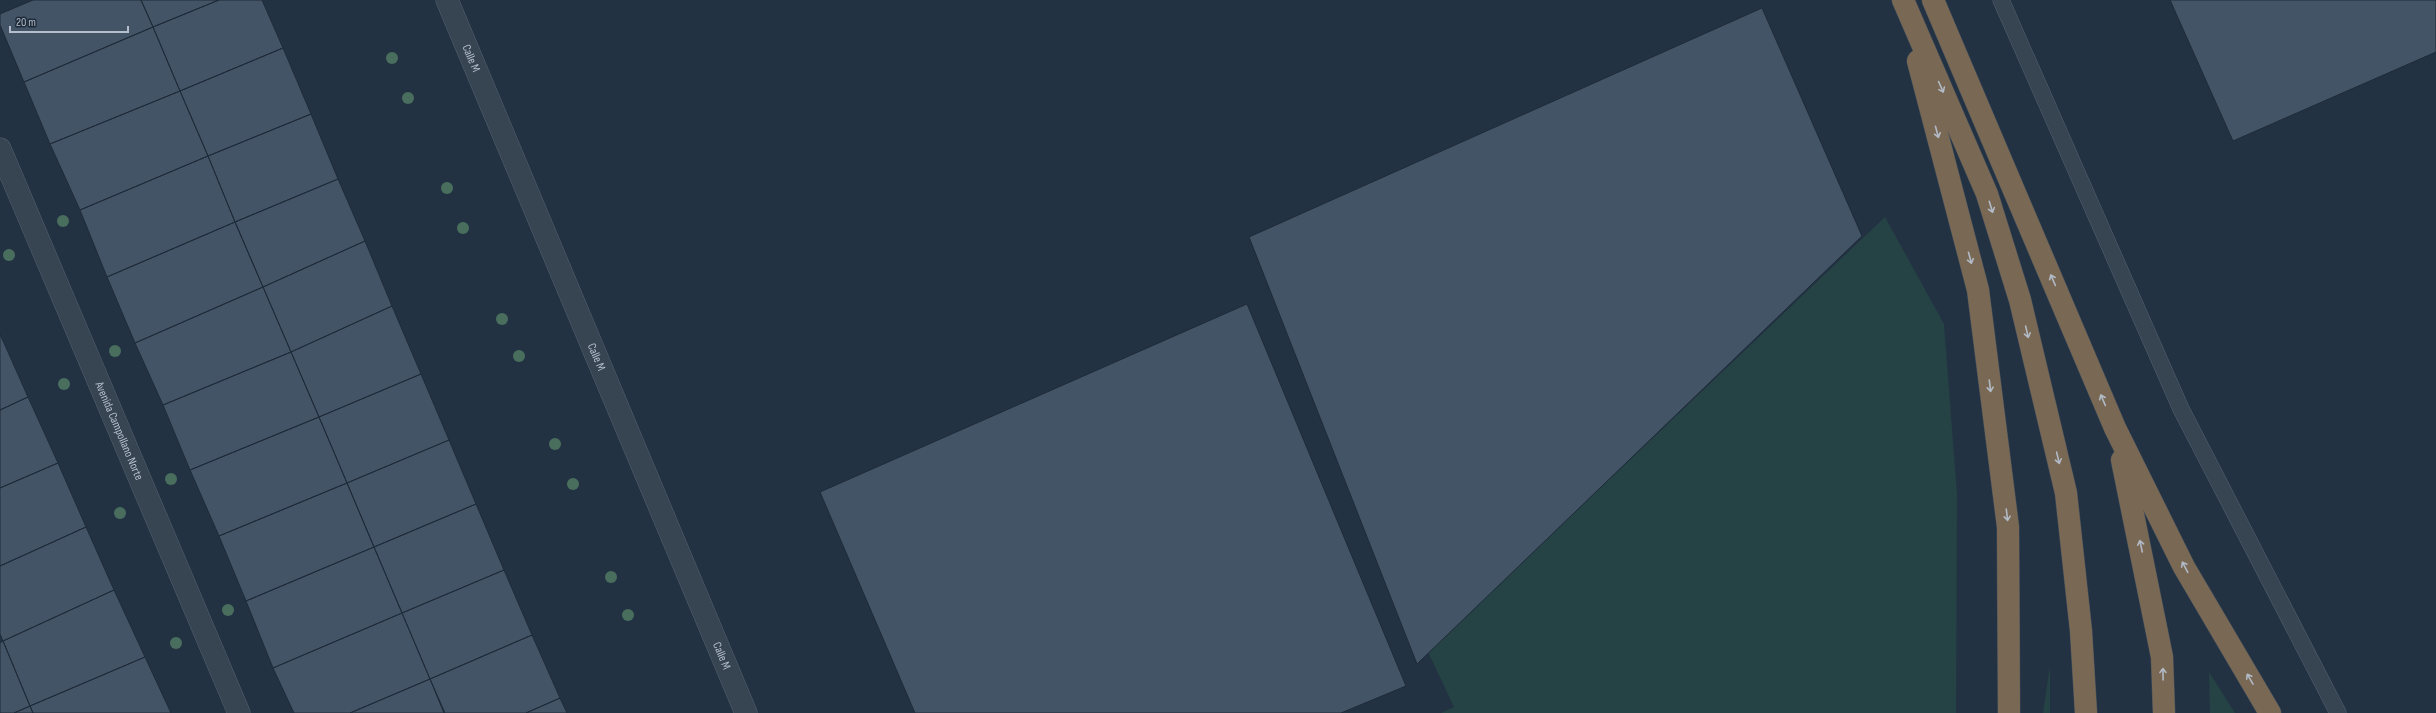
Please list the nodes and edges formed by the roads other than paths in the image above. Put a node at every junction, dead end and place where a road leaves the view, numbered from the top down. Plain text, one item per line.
1 (447, 0) edge
2 (1902, 0) edge
3 (1933, 0) edge
4 (2001, 0) edge
5 (0, 149) edge
6 (2115, 428) junction
7 (239, 713) edge
8 (746, 713) edge
9 (2009, 713) edge
10 (2086, 713) edge
11 (2164, 713) edge
12 (2270, 713) edge
13 (2338, 713) edge

1 - 8 street, Calle M
2 -> 9 highway
2 -> 10 highway
6 -> 3 highway
4 - 13 lane
5 - 7 street, Avenida Campollano Norte
11 -> 6 highway
12 -> 6 highway

